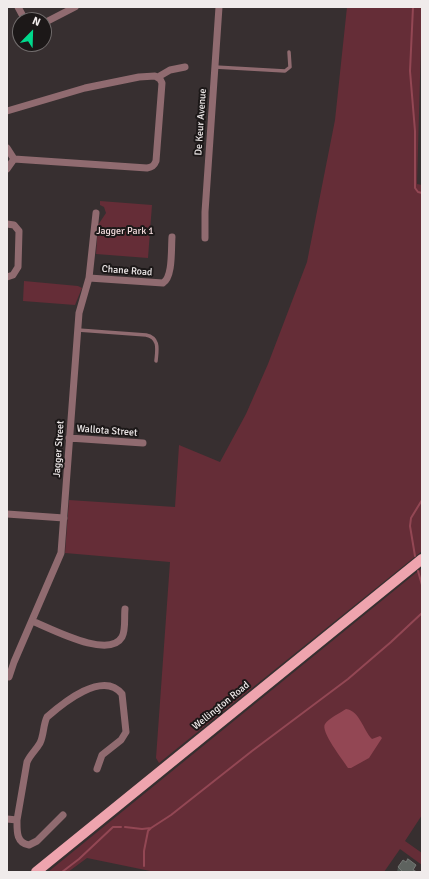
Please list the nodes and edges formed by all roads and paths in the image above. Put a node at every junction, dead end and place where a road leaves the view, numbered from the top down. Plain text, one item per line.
1 (75, 7) edge
2 (219, 7) edge
3 (52, 19) edge
4 (289, 52) dead end
5 (185, 67) dead end
6 (215, 67) junction
7 (158, 77) junction
8 (7, 111) edge
9 (7, 148) edge
10 (14, 159) junction
11 (7, 169) edge
12 (96, 213) dead end
13 (7, 224) edge
14 (172, 237) dead end
15 (205, 238) dead end
16 (7, 277) edge
17 (89, 278) junction
18 (77, 330) junction
19 (156, 361) dead end
20 (69, 438) junction
21 (143, 443) dead end
22 (7, 514) edge
23 (64, 518) junction
24 (419, 561) edge
25 (125, 609) dead end
26 (32, 621) junction
27 (11, 660) edge
28 (9, 677) dead end
29 (97, 769) dead end
30 (63, 815) dead end
31 (7, 819) edge
32 (17, 820) junction
33 (36, 872) edge

1 - 3 street
2 - 6 street, De Keur Avenue
4 - 6 lane
5 - 7 street
6 - 15 street, De Keur Avenue
7 - 8 street
7 - 10 street
9 - 10 street
10 - 11 street
12 - 17 street, Jagger Street
13 - 16 street
14 - 17 street, Chane Road
17 - 18 street, Jagger Street
18 - 19 lane
18 - 20 street, Jagger Street
20 - 21 street, Wallota Street
20 - 23 street, Jagger Street
22 - 23 street
23 - 26 street, Jagger Street
24 - 33 main road, Wellington Road
25 - 26 street
26 - 27 street, Jagger Street
27 - 28 street, Jagger Street
29 - 32 street
30 - 32 street
31 - 32 street

